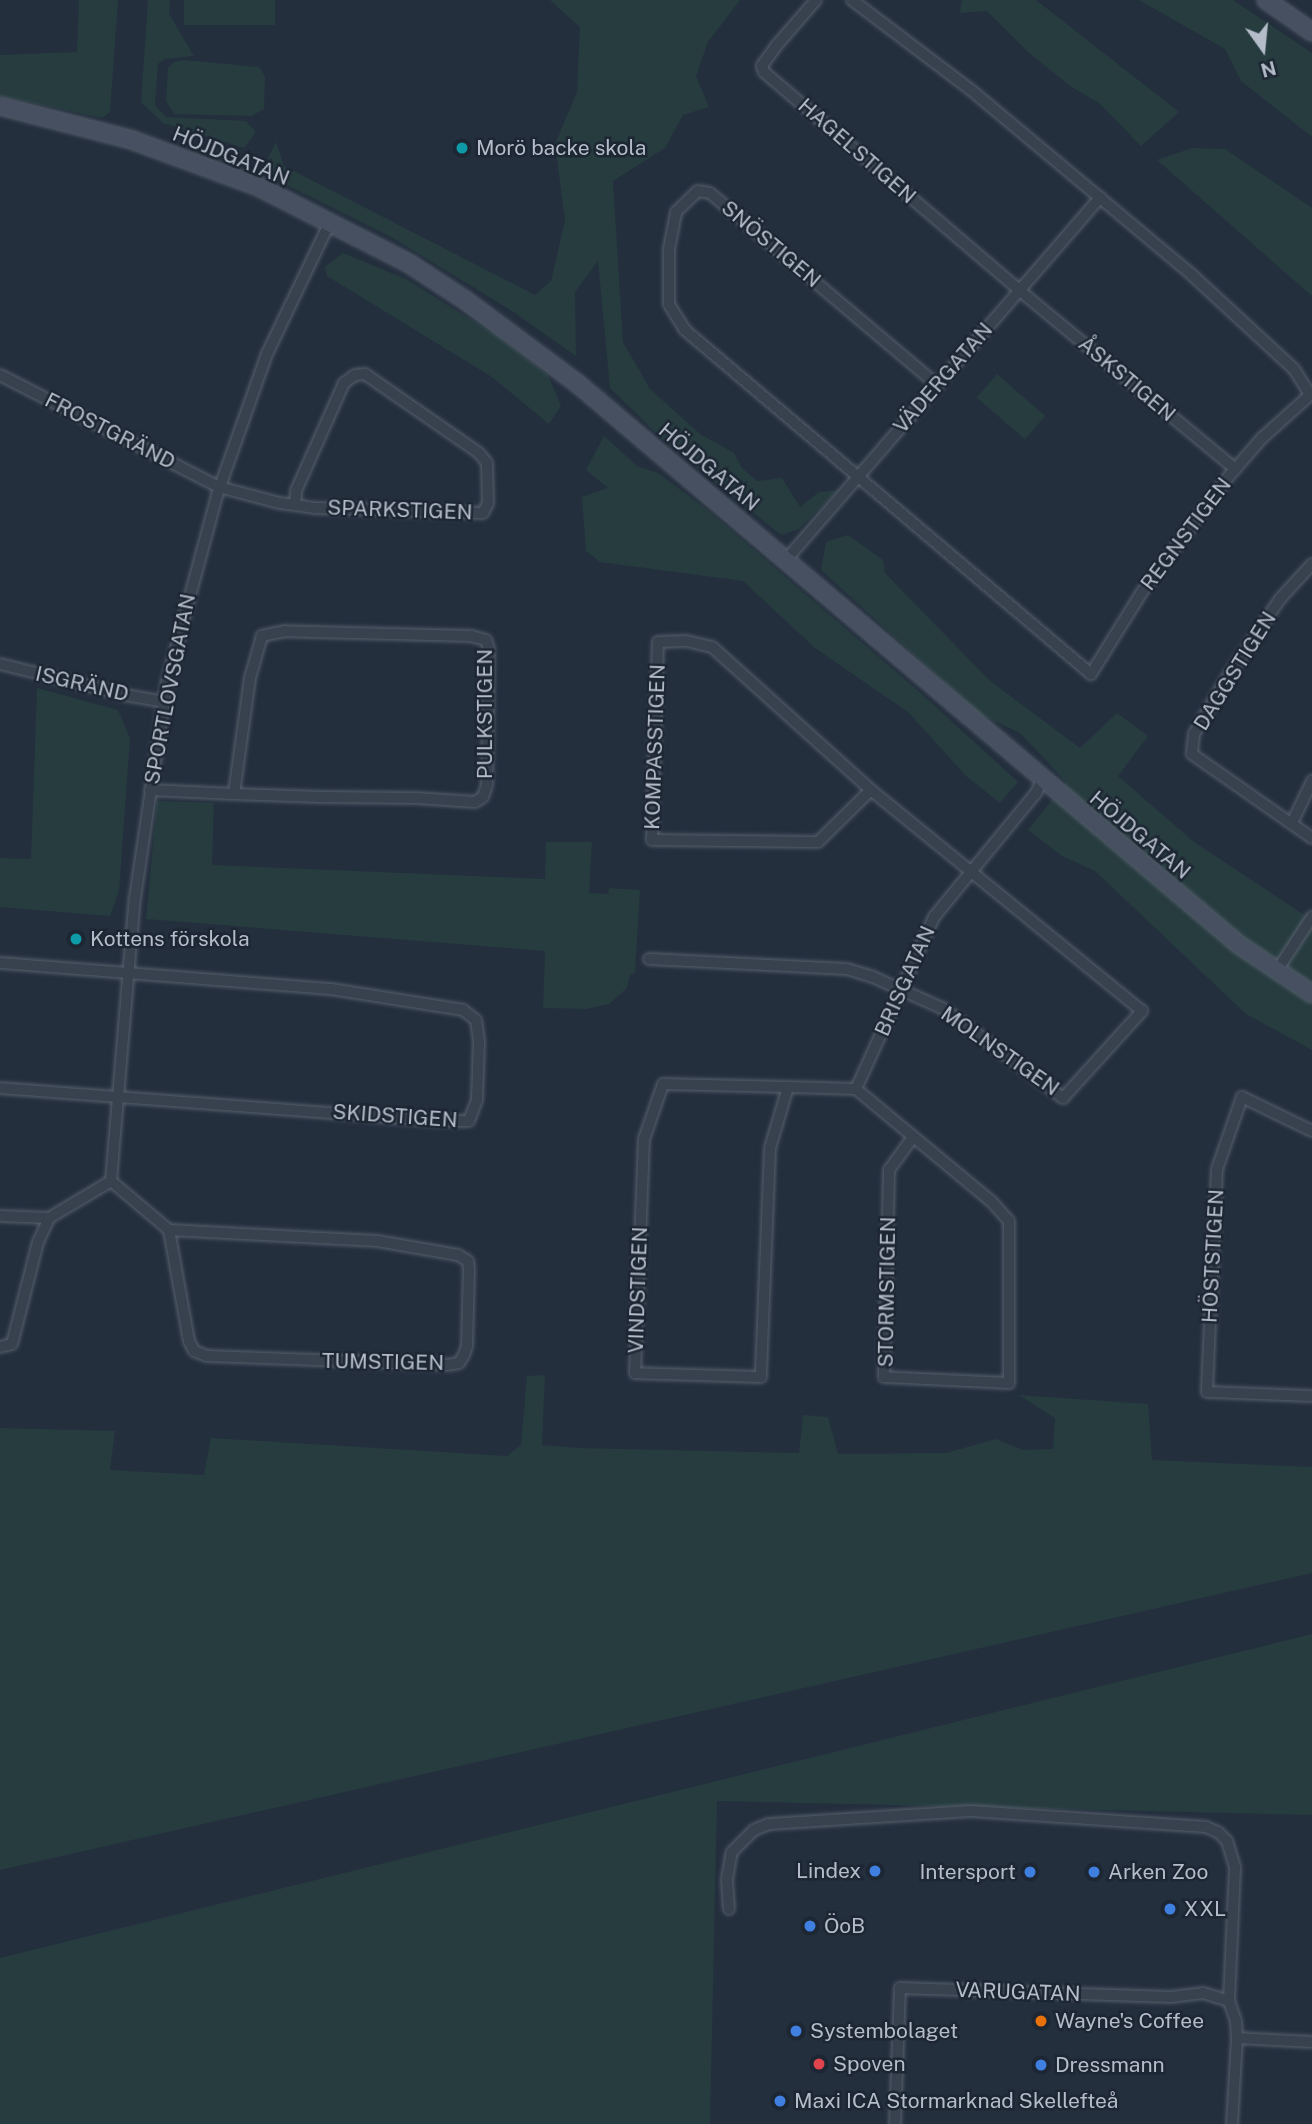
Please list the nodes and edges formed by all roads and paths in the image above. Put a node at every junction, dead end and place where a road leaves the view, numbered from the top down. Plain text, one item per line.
1 (816, 0) edge
2 (852, 0) edge
3 (1266, 0) edge
4 (1312, 32) edge
5 (0, 106) edge
6 (1100, 197) junction
7 (330, 222) junction
8 (1018, 290) junction
9 (0, 375) edge
10 (938, 386) junction
11 (1235, 469) junction
12 (857, 476) junction
13 (219, 487) junction
14 (295, 505) junction
15 (786, 560) junction
16 (1312, 564) edge
17 (0, 664) edge
18 (163, 702) junction
19 (1042, 780) junction
20 (1312, 781) edge
21 (150, 790) junction
22 (871, 790) junction
23 (234, 794) junction
24 (1292, 824) junction
25 (1312, 838) edge
26 (972, 870) junction
27 (1312, 917) edge
28 (649, 959) dead end
29 (0, 963) edge
30 (128, 971) junction
31 (1276, 971) junction
32 (901, 990) junction
33 (1312, 994) edge
34 (788, 1087) junction
35 (0, 1088) edge
36 (856, 1090) junction
37 (118, 1095) junction
38 (1312, 1131) edge
39 (912, 1138) junction
40 (111, 1181) junction
41 (0, 1216) edge
42 (49, 1218) junction
43 (169, 1230) junction
44 (0, 1347) edge
45 (1312, 1396) edge
46 (729, 1909) dead end
47 (1229, 2001) junction
48 (1237, 2038) junction
49 (1312, 2042) edge
50 (895, 2124) edge
51 (1232, 2124) edge

1 - 8 street, HAGELSTIGEN
2 - 6 street
3 - 4 street
5 - 7 street, HÖJDGATAN
6 - 8 street, VÄDERGATAN
6 - 11 street, REGNSTIGEN
7 - 13 street, SPORTLOVSGATAN
7 - 15 street, HÖJDGATAN
8 - 10 street, VÄDERGATAN
8 - 11 street, ÅSKSTIGEN
9 - 13 street, FROSTGRÄND
10 - 12 street, VÄDERGATAN
10 - 12 street, SNÖSTIGEN
11 - 12 street, REGNSTIGEN
12 - 15 street, VÄDERGATAN
13 - 14 street, SPARKSTIGEN
13 - 18 street, SPORTLOVSGATAN
14 - 14 street, SPARKSTIGEN
15 - 19 street, HÖJDGATAN
16 - 24 street, DAGGSTIGEN
17 - 18 street, ISGRÄND
18 - 21 street, SPORTLOVSGATAN
19 - 26 street, BRISGATAN
19 - 31 street, HÖJDGATAN
20 - 24 street
21 - 23 street, PULKSTIGEN
21 - 30 street, SPORTLOVSGATAN
22 - 22 street, KOMPASSTIGEN
22 - 26 street, KOMPASSTIGEN
23 - 23 street, PULKSTIGEN
24 - 25 street, DAGGSTIGEN
26 - 32 street, BRISGATAN
26 - 32 street, MOLNSTIGEN
27 - 31 street
28 - 32 street, MOLNSTIGEN
29 - 30 street
30 - 37 street, SPORTLOVSGATAN
30 - 37 street, SKIDSTIGEN
31 - 33 street, HÖJDGATAN
32 - 36 street, BRISGATAN
34 - 34 street, VINDSTIGEN
34 - 36 street, VINDSTIGEN
35 - 37 street
36 - 39 street, STORMSTIGEN
37 - 40 street, SPORTLOVSGATAN
38 - 45 street, HÖSTSTIGEN
39 - 39 street, STORMSTIGEN
40 - 42 street
40 - 43 street
41 - 42 street
42 - 44 street
43 - 43 street, TUMSTIGEN
46 - 47 street
47 - 48 street
47 - 50 street, VARUGATAN
48 - 49 street
48 - 51 street

